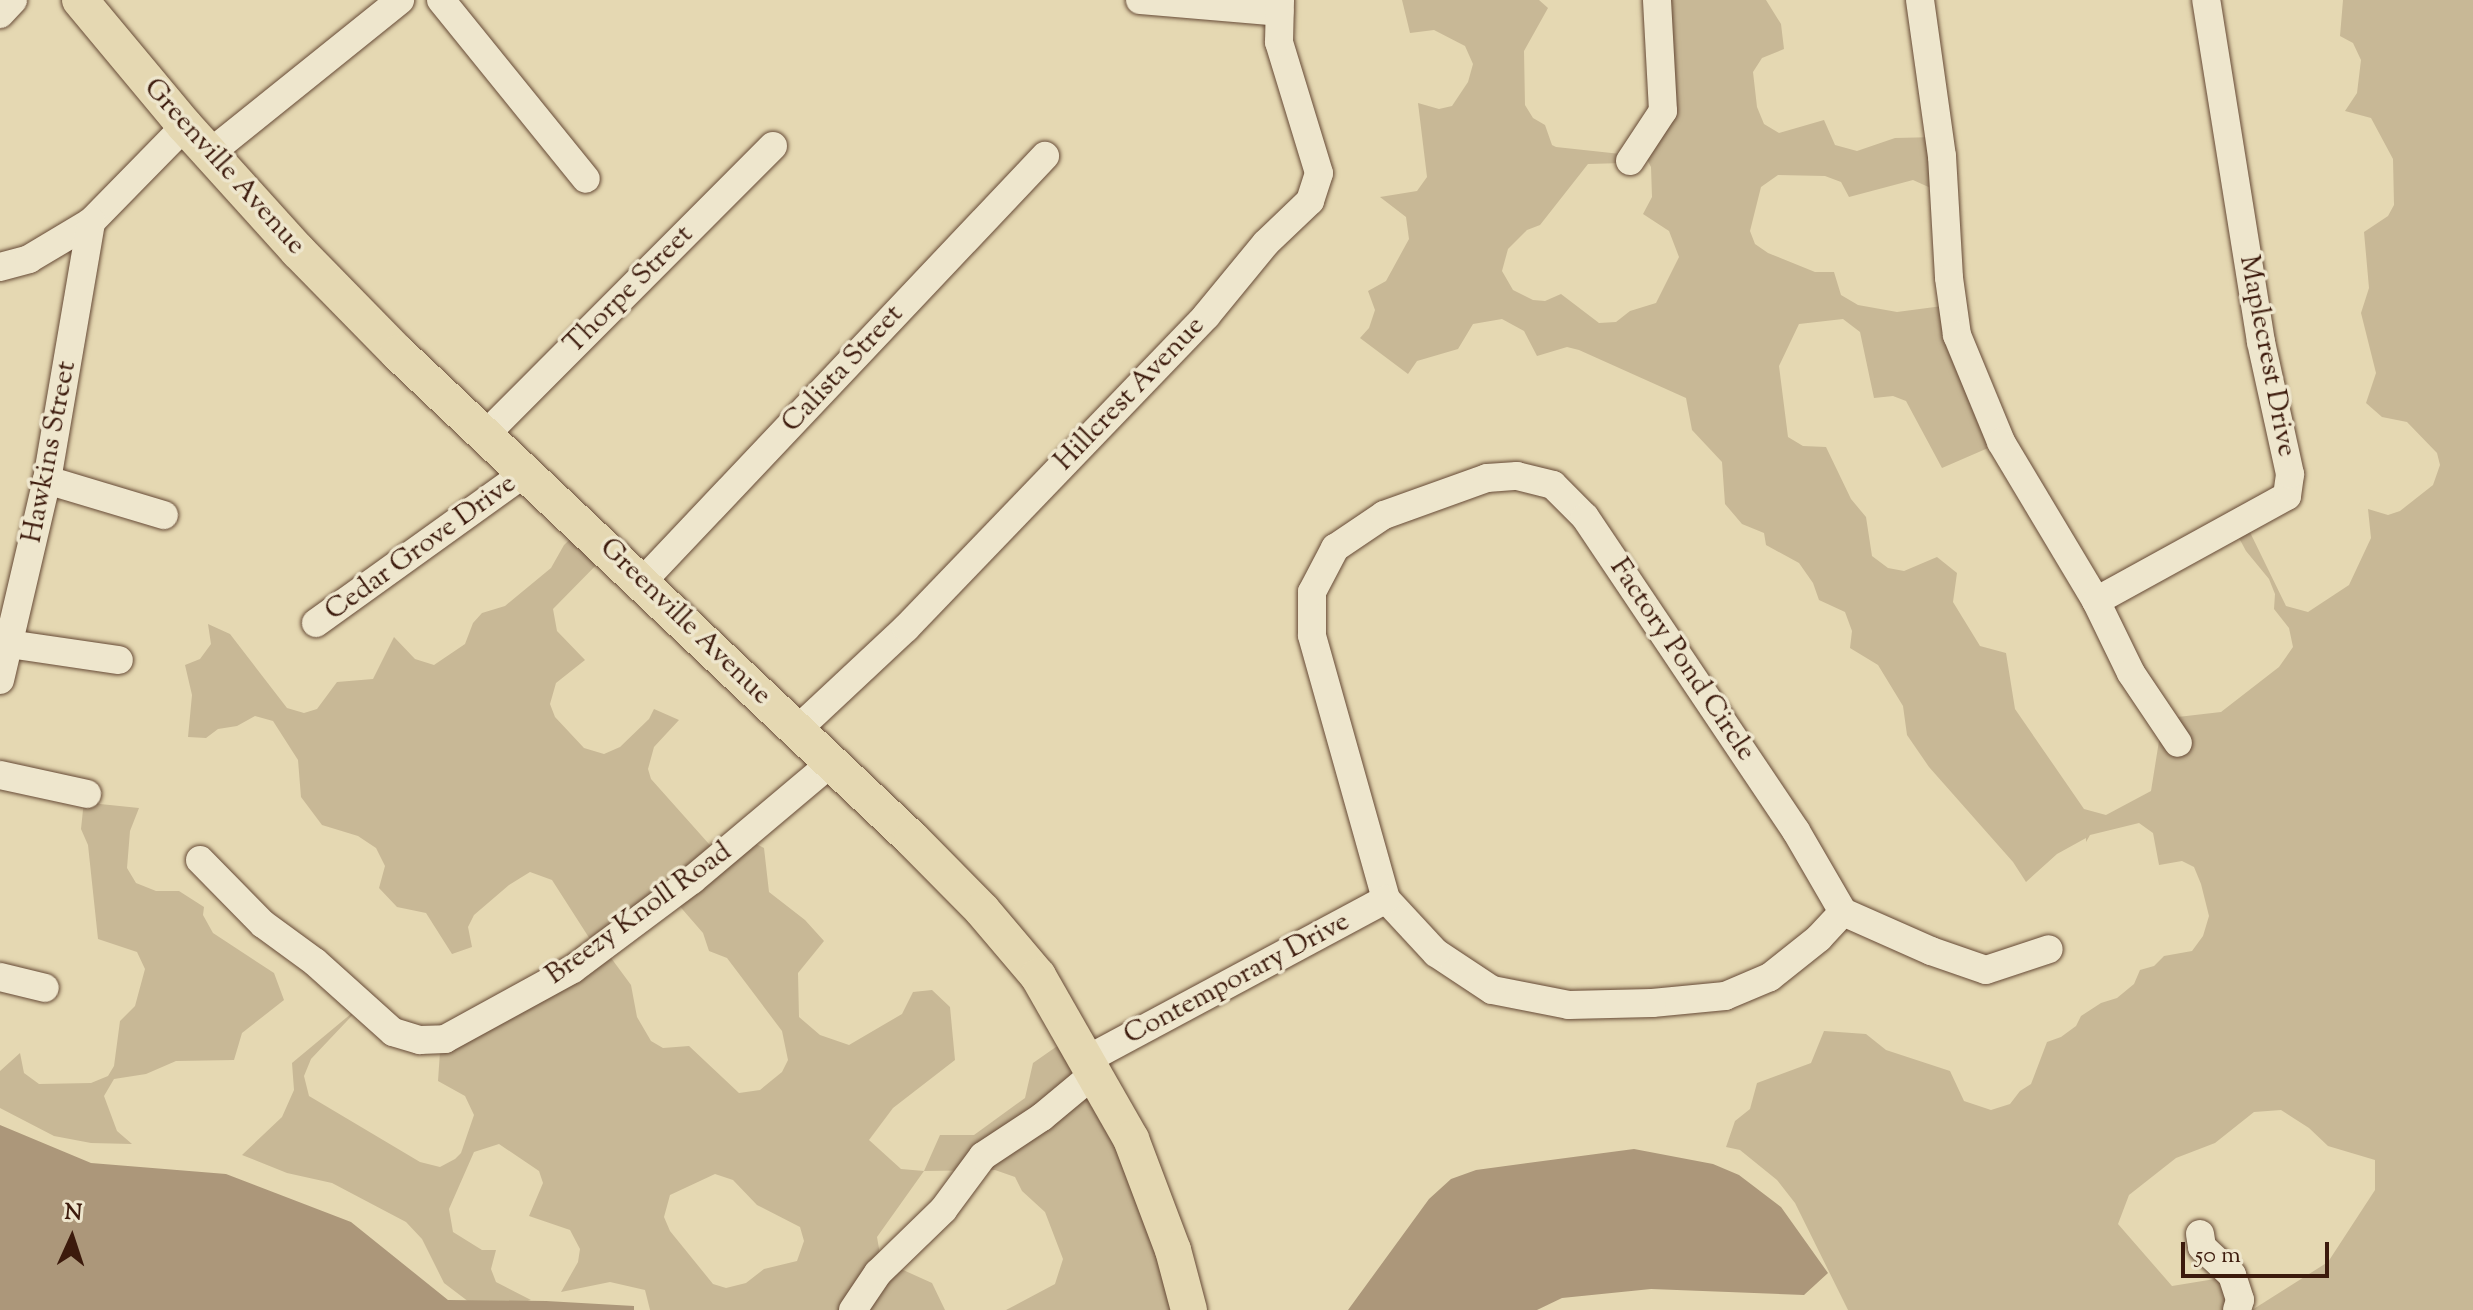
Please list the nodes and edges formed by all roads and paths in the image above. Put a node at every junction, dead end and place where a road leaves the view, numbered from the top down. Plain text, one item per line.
1 (13, 0) edge
2 (80, 0) edge
3 (400, 0) edge
4 (441, 0) edge
5 (1140, 0) edge
6 (1657, 0) edge
7 (1920, 0) edge
8 (2206, 0) edge
9 (1279, 6) edge
10 (0, 14) edge
11 (185, 126) junction
12 (773, 146) dead end
13 (210, 153) junction
14 (1045, 156) dead end
15 (1630, 161) dead end
16 (586, 179) dead end
17 (91, 222) junction
18 (0, 267) edge
19 (485, 435) junction
20 (525, 473) junction
21 (47, 480) junction
22 (164, 515) dead end
23 (641, 583) junction
24 (2096, 601) junction
25 (316, 623) dead end
26 (9, 644) junction
27 (119, 660) dead end
28 (0, 680) edge
29 (797, 730) junction
30 (2178, 743) dead end
31 (832, 762) junction
32 (0, 775) edge
33 (87, 794) dead end
34 (200, 860) dead end
35 (1386, 899) junction
36 (1843, 912) junction
37 (2049, 949) dead end
38 (0, 977) edge
39 (45, 988) dead end
40 (1092, 1066) junction
41 (2200, 1234) dead end
42 (853, 1310) edge
43 (1189, 1310) edge
44 (2237, 1310) edge

1 - 10 street
2 - 11 main road, Greenville Avenue
3 - 13 street
4 - 16 street
5 - 9 street
6 - 15 street
7 - 24 street
8 - 24 street, Maplecrest Drive
9 - 29 street, Hillcrest Avenue
11 - 13 main road, Greenville Avenue
11 - 17 street
12 - 19 street, Thorpe Street
13 - 19 main road, Greenville Avenue
14 - 23 street, Calista Street
17 - 18 street
17 - 21 street, Hawkins Street
19 - 20 main road, Greenville Avenue
20 - 23 main road, Greenville Avenue
20 - 25 street, Cedar Grove Drive
21 - 22 street
21 - 26 street, Hawkins Street
23 - 29 main road, Greenville Avenue
24 - 30 street
26 - 27 street
26 - 28 street, Hawkins Street
29 - 31 main road, Greenville Avenue
31 - 34 street, Breezy Knoll Road
31 - 40 main road, Greenville Avenue
32 - 33 street
35 - 36 street, Factory Pond Circle
35 - 36 street, Factory Pond Circle
35 - 40 street, Contemporary Drive
36 - 37 street
38 - 39 street
40 - 42 street, Contemporary Drive
40 - 43 main road, Greenville Avenue
41 - 44 street

